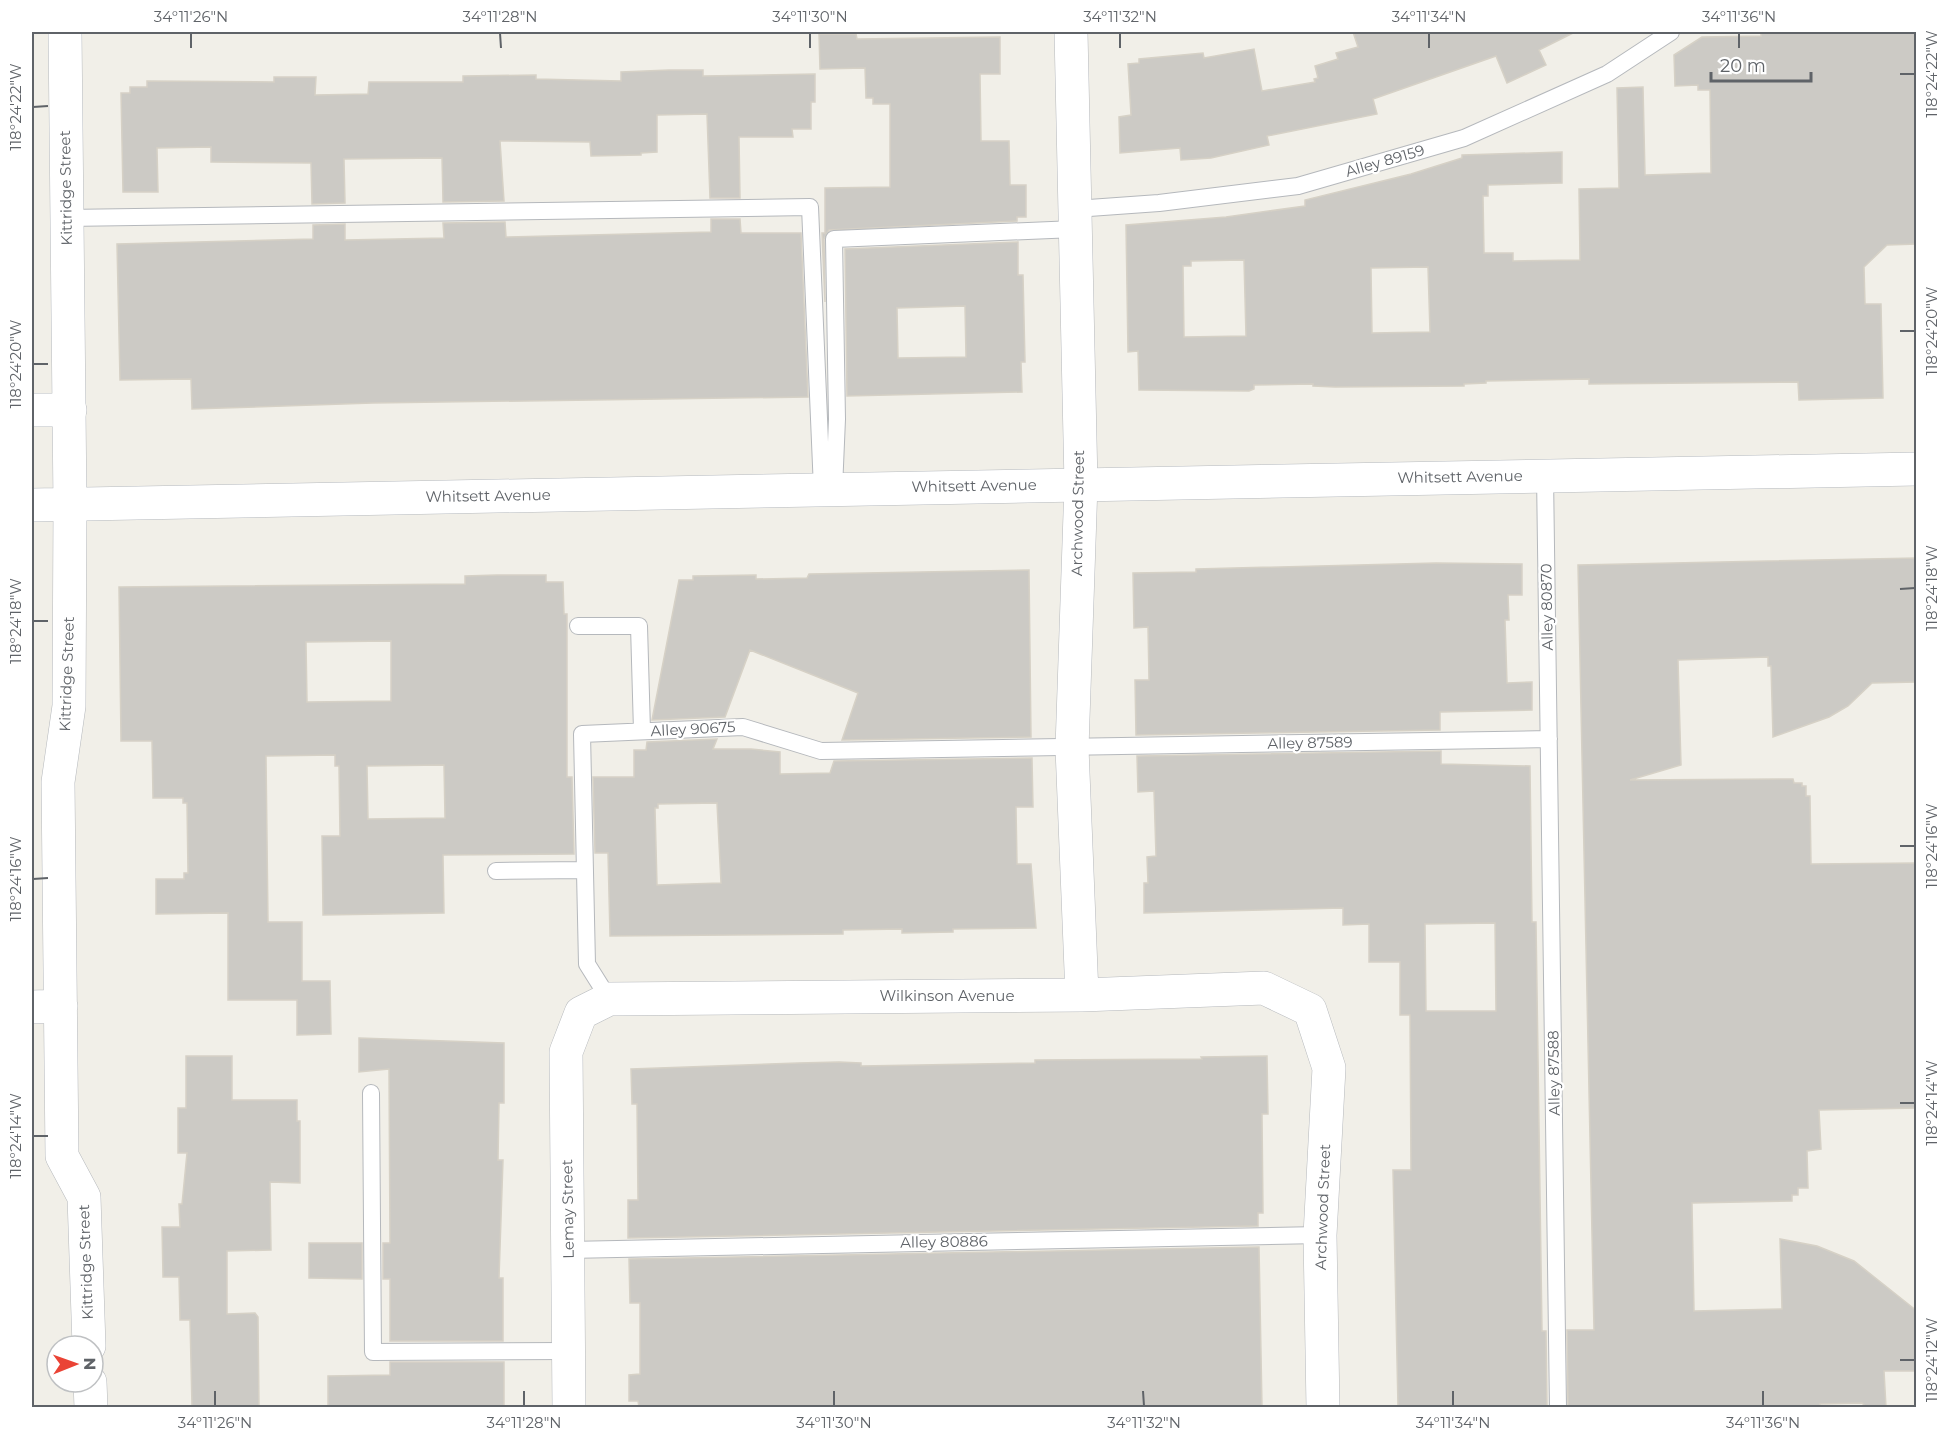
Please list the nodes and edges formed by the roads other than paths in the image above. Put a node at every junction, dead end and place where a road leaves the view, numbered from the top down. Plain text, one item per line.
1 (65, 32) edge
2 (1071, 32) edge
3 (1671, 32) edge
4 (66, 218) junction
5 (1075, 219) junction
6 (32, 410) edge
7 (70, 410) junction
8 (1917, 469) edge
9 (1545, 475) junction
10 (1081, 483) junction
11 (828, 489) junction
12 (70, 504) junction
13 (32, 505) edge
14 (578, 626) dead end
15 (642, 731) junction
16 (1549, 739) junction
17 (1072, 748) junction
18 (585, 870) junction
19 (496, 871) dead end
20 (1082, 995) junction
21 (46, 1006) edge
22 (595, 1006) junction
23 (1310, 1010) joint
24 (371, 1093) dead end
25 (1320, 1235) junction
26 (568, 1250) junction
27 (89, 1334) edge
28 (568, 1351) junction
29 (569, 1407) edge
30 (1323, 1407) edge
31 (1558, 1407) edge

1 - 4 street, Kittridge Street
2 - 5 street, Archwood Street
3 - 5 lane, Alley 89159
4 - 7 street, Kittridge Street
4 - 11 lane
5 - 10 street, Archwood Street
5 - 11 lane, Alley 89159
6 - 7 street
7 - 12 street, Kittridge Street
8 - 9 street, Whitsett Avenue
9 - 10 street, Whitsett Avenue
9 - 16 lane, Alley 80870
10 - 11 street, Whitsett Avenue
10 - 17 street, Archwood Street
11 - 12 street, Whitsett Avenue
12 - 13 street, Whitsett Avenue
12 - 21 street, Kittridge Street
14 - 15 lane
15 - 17 lane, Alley 90675
15 - 18 lane, Alley 90675
16 - 17 lane, Alley 87589
16 - 31 lane, Alley 87588
17 - 20 street, Archwood Street
18 - 19 lane
18 - 22 lane, Alley 90675
20 - 22 street, Wilkinson Avenue
20 - 23 street, Wilkinson Avenue
21 - 27 street, Kittridge Street
22 - 26 street, Lemay Street
23 - 25 street, Archwood Street
24 - 28 lane
25 - 26 lane, Alley 80886
25 - 30 street, Archwood Street
26 - 28 street, Lemay Street
28 - 29 street, Lemay Street

